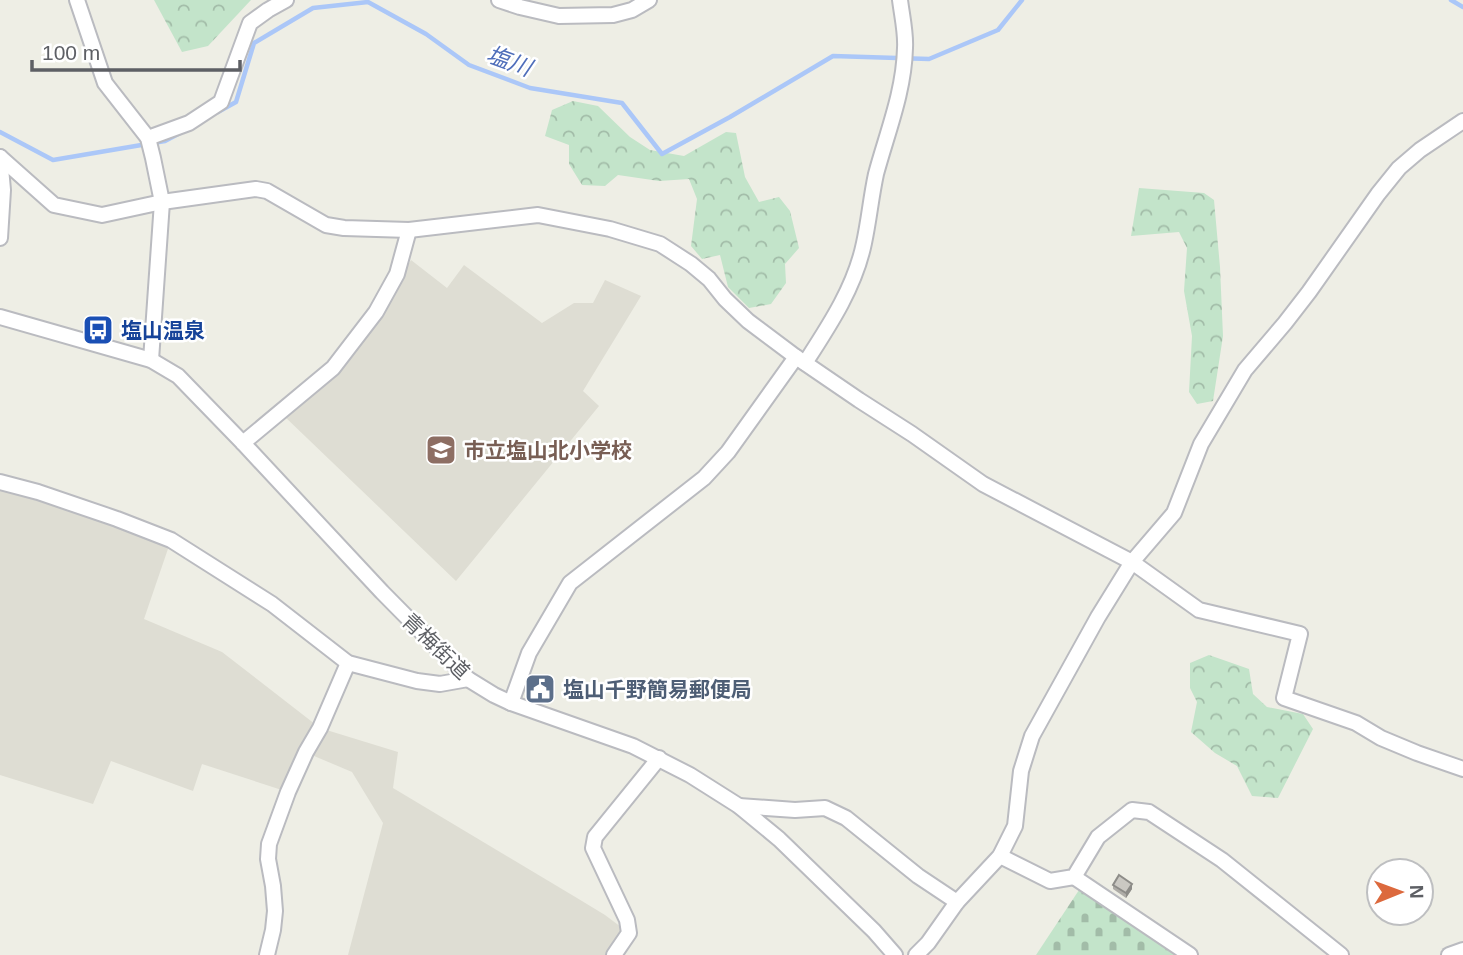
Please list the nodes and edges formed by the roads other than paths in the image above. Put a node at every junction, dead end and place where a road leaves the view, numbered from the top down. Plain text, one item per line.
1 (77, 0) edge
2 (286, 0) edge
3 (499, 0) edge
4 (649, 0) edge
5 (900, 0) edge
6 (1463, 121) edge
7 (148, 139) junction
8 (0, 157) edge
9 (162, 202) junction
10 (409, 230) junction
11 (0, 238) edge
12 (0, 317) edge
13 (151, 360) junction
14 (800, 360) junction
15 (243, 443) junction
16 (0, 482) edge
17 (1132, 562) junction
18 (348, 663) junction
19 (468, 679) junction
20 (512, 703) junction
21 (659, 758) junction
22 (1463, 769) edge
23 (739, 806) junction
24 (1000, 856) junction
25 (1074, 877) junction
26 (957, 902) junction
27 (1463, 950) edge
28 (267, 955) edge
29 (614, 955) edge
30 (895, 955) edge
31 (916, 955) edge
32 (1190, 955) edge
33 (1341, 955) edge
34 (1449, 955) edge

1 - 7 street
2 - 7 street
3 - 4 street
5 - 14 street
6 - 17 street
7 - 9 street
8 - 9 street
8 - 11 street
9 - 10 street
9 - 13 street
10 - 14 street
10 - 15 street
12 - 13 street, 青梅街道
13 - 15 street, 青梅街道
14 - 17 street
14 - 20 street
15 - 19 street, 青梅街道
16 - 18 street
17 - 22 street
17 - 24 street
18 - 19 street
18 - 28 street
19 - 20 street, 青梅街道
20 - 21 street, 青梅街道
21 - 23 street, 青梅街道
21 - 29 street
23 - 26 street
23 - 30 street, 青梅街道
24 - 25 street
24 - 26 street
25 - 32 street
25 - 33 street
26 - 31 street
27 - 34 street

